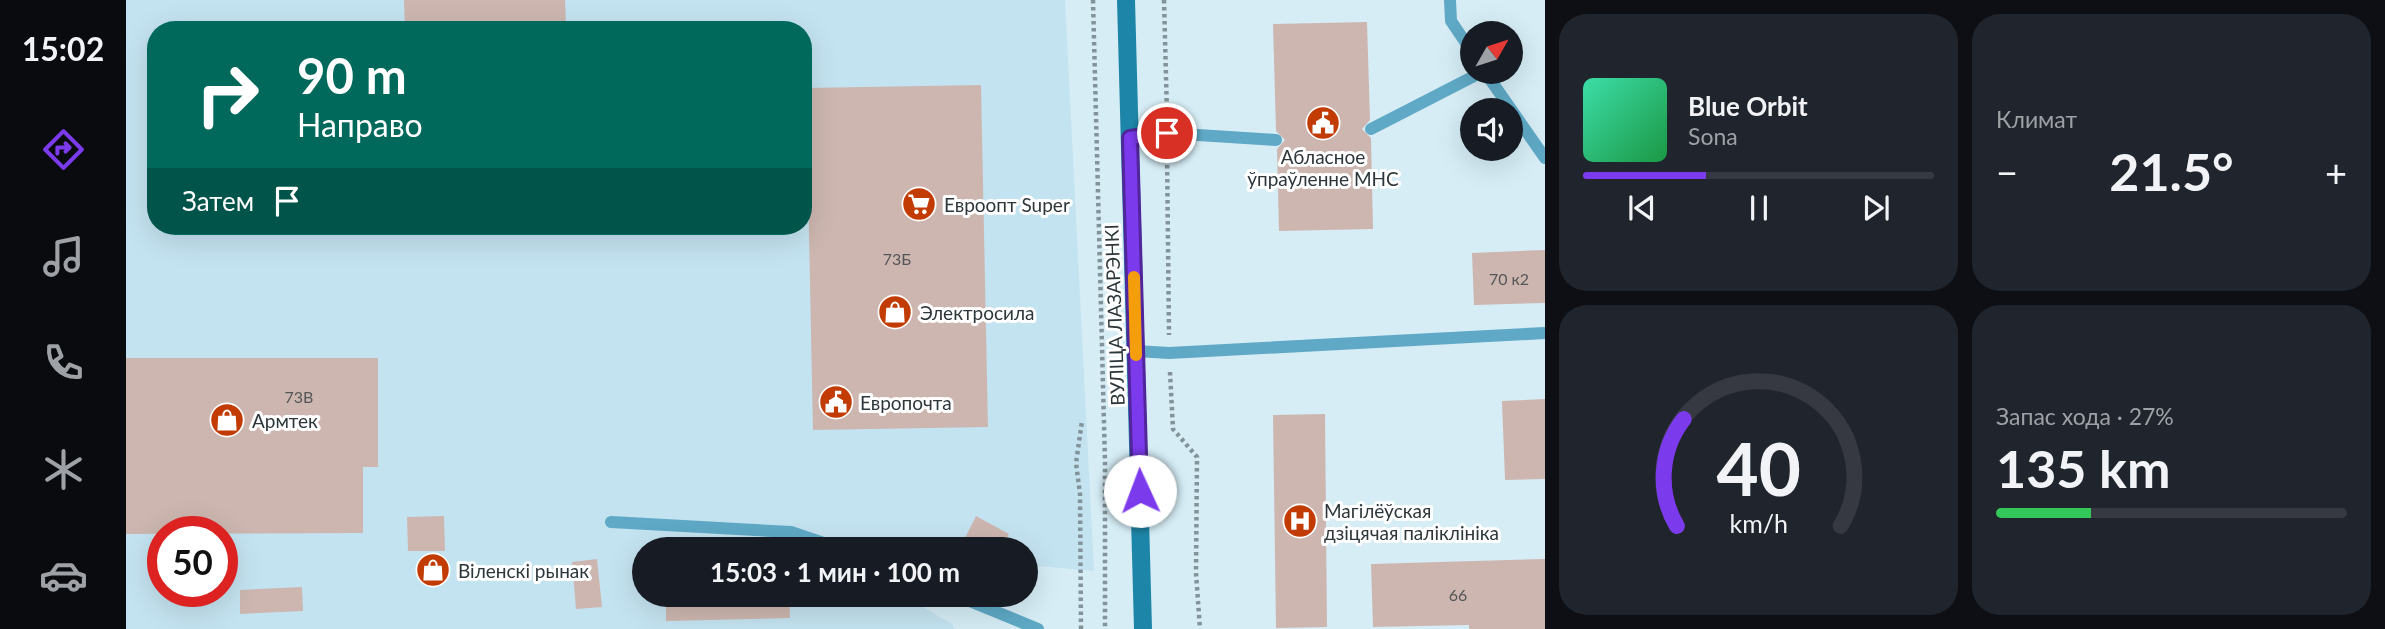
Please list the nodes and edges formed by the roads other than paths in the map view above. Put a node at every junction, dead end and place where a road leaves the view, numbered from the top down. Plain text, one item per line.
1 (1126, 0) edge
2 (1450, 0) edge
3 (1460, 34) edge
4 (1460, 84) edge
5 (1492, 84) edge
6 (1371, 129) dead end
7 (1130, 138) junction
8 (1276, 141) dead end
9 (1545, 158) edge
10 (1545, 332) edge
11 (1136, 351) junction
12 (611, 522) dead end
13 (804, 537) edge
14 (984, 607) edge
15 (1038, 629) edge
16 (1143, 629) edge

1 - 7 main road, ВУЛІЦА ЛАЗАРЭНКІ
2 - 3 lane
4 - 6 lane
5 - 9 lane
7 - 8 lane
7 - 11 main road, ВУЛІЦА ЛАЗАРЭНКІ
10 - 11 lane
11 - 16 main road, ВУЛІЦА ЛАЗАРЭНКІ
12 - 13 lane
14 - 15 lane

